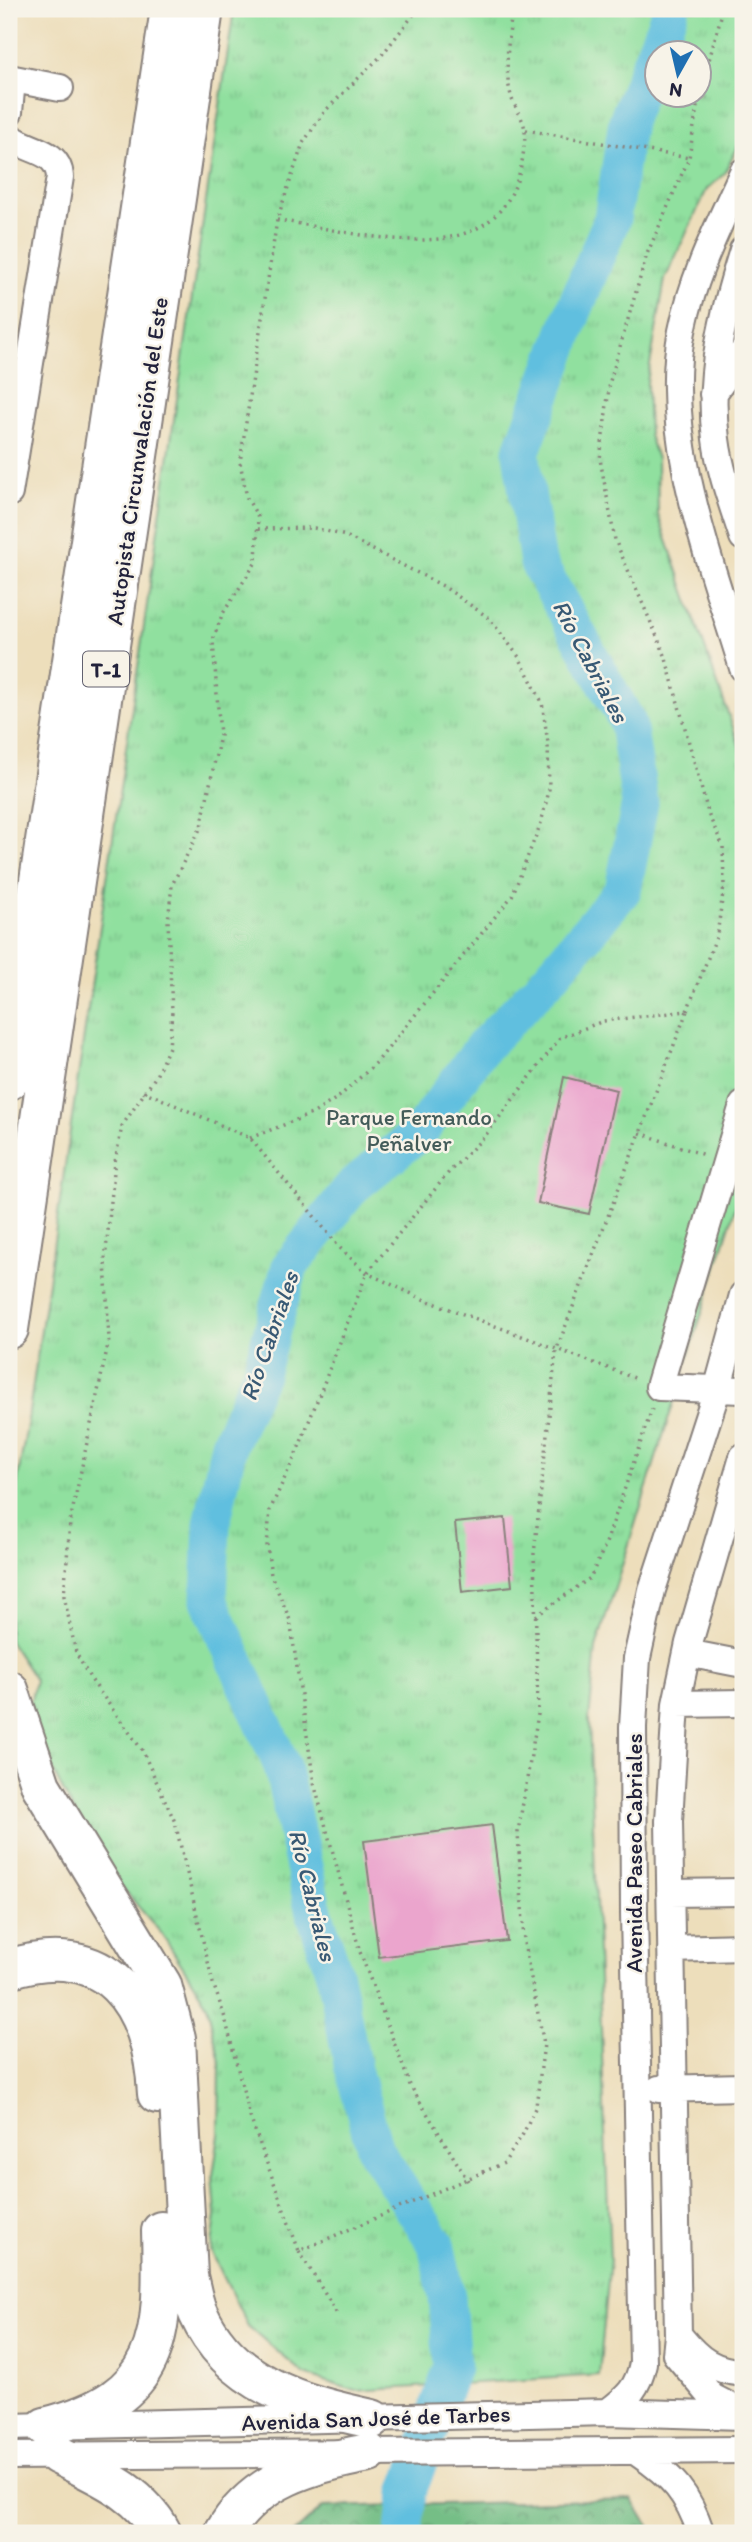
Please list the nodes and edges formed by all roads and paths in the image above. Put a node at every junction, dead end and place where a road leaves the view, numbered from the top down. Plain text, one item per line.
1 (170, 9) edge
2 (204, 9) edge
3 (418, 9) edge
4 (512, 9) edge
5 (723, 9) edge
6 (714, 41) edge
7 (11, 79) edge
8 (60, 88) dead end
9 (697, 108) edge
10 (9, 112) edge
11 (526, 130) junction
12 (9, 136) edge
13 (689, 158) junction
14 (743, 172) edge
15 (277, 220) junction
16 (743, 250) edge
17 (743, 352) edge
18 (712, 395) junction
19 (9, 492) edge
20 (258, 529) junction
21 (743, 537) edge
22 (743, 668) edge
23 (687, 1011) junction
24 (9, 1080) edge
25 (143, 1091) junction
26 (743, 1105) edge
27 (640, 1133) junction
28 (250, 1138) junction
29 (726, 1163) junction
30 (367, 1273) junction
31 (743, 1295) edge
32 (9, 1329) edge
33 (556, 1351) junction
34 (659, 1387) junction
35 (717, 1390) junction
36 (743, 1390) edge
37 (743, 1457) edge
38 (536, 1616) junction
39 (687, 1653) junction
40 (743, 1664) edge
41 (9, 1690) edge
42 (743, 1703) edge
43 (676, 1704) junction
44 (743, 1892) edge
45 (670, 1893) junction
46 (743, 1947) edge
47 (671, 1949) junction
48 (9, 1969) edge
49 (743, 2087) edge
50 (636, 2088) junction
51 (674, 2089) junction
52 (468, 2181) junction
53 (299, 2250) junction
54 (337, 2314) dead end
55 (678, 2335) junction
56 (743, 2373) edge
57 (608, 2412) junction
58 (743, 2415) edge
59 (31, 2434) edge
60 (370, 2436) junction
61 (743, 2450) edge
62 (638, 2453) junction
63 (9, 2456) edge
64 (162, 2533) edge
65 (224, 2533) edge
66 (701, 2533) edge

1 - 24 highway, Autopista Circunvalación del Este / T-1
2 - 32 highway, Autopista Circunvalación del Este / T-1
3 - 15 path
4 - 11 path
5 - 6 path
7 - 8 street
7 - 10 street
9 - 13 path
11 - 13 path
11 - 15 path
12 - 19 street
13 - 23 path
14 - 22 street
15 - 20 path
16 - 18 street
17 - 18 street
18 - 21 street
20 - 25 path
20 - 28 path
23 - 27 path
23 - 30 path
25 - 28 path
25 - 53 path
26 - 29 street
27 - 29 path
27 - 33 path
28 - 30 path
29 - 34 street
30 - 33 path
30 - 52 path
31 - 35 street, Avenida Paseo Cabriales
33 - 34 path
33 - 38 path
34 - 35 street
34 - 38 path
35 - 36 street
35 - 50 street, Avenida Paseo Cabriales
37 - 39 street, Avenida Paseo Cabriales
38 - 52 path
39 - 40 street
39 - 43 street, Avenida Paseo Cabriales
41 - 60 highway
42 - 43 street
43 - 45 street, Avenida Paseo Cabriales
44 - 45 street
45 - 47 street, Avenida Paseo Cabriales
46 - 47 street
47 - 51 street, Avenida Paseo Cabriales
48 - 59 highway
49 - 51 street
50 - 51 street
50 - 57 street, Avenida Paseo Cabriales
51 - 55 street, Avenida Paseo Cabriales
52 - 53 path
53 - 54 path
55 - 56 street
55 - 58 street, Avenida Paseo Cabriales
57 - 58 street, Avenida San José de Tarbes
57 - 60 street, Avenida San José de Tarbes
59 - 60 street, Avenida San José de Tarbes
59 - 63 street, Avenida San José de Tarbes
59 - 64 highway
60 - 62 street, Avenida San José de Tarbes
60 - 65 highway
61 - 62 street, Avenida San José de Tarbes
62 - 66 street

